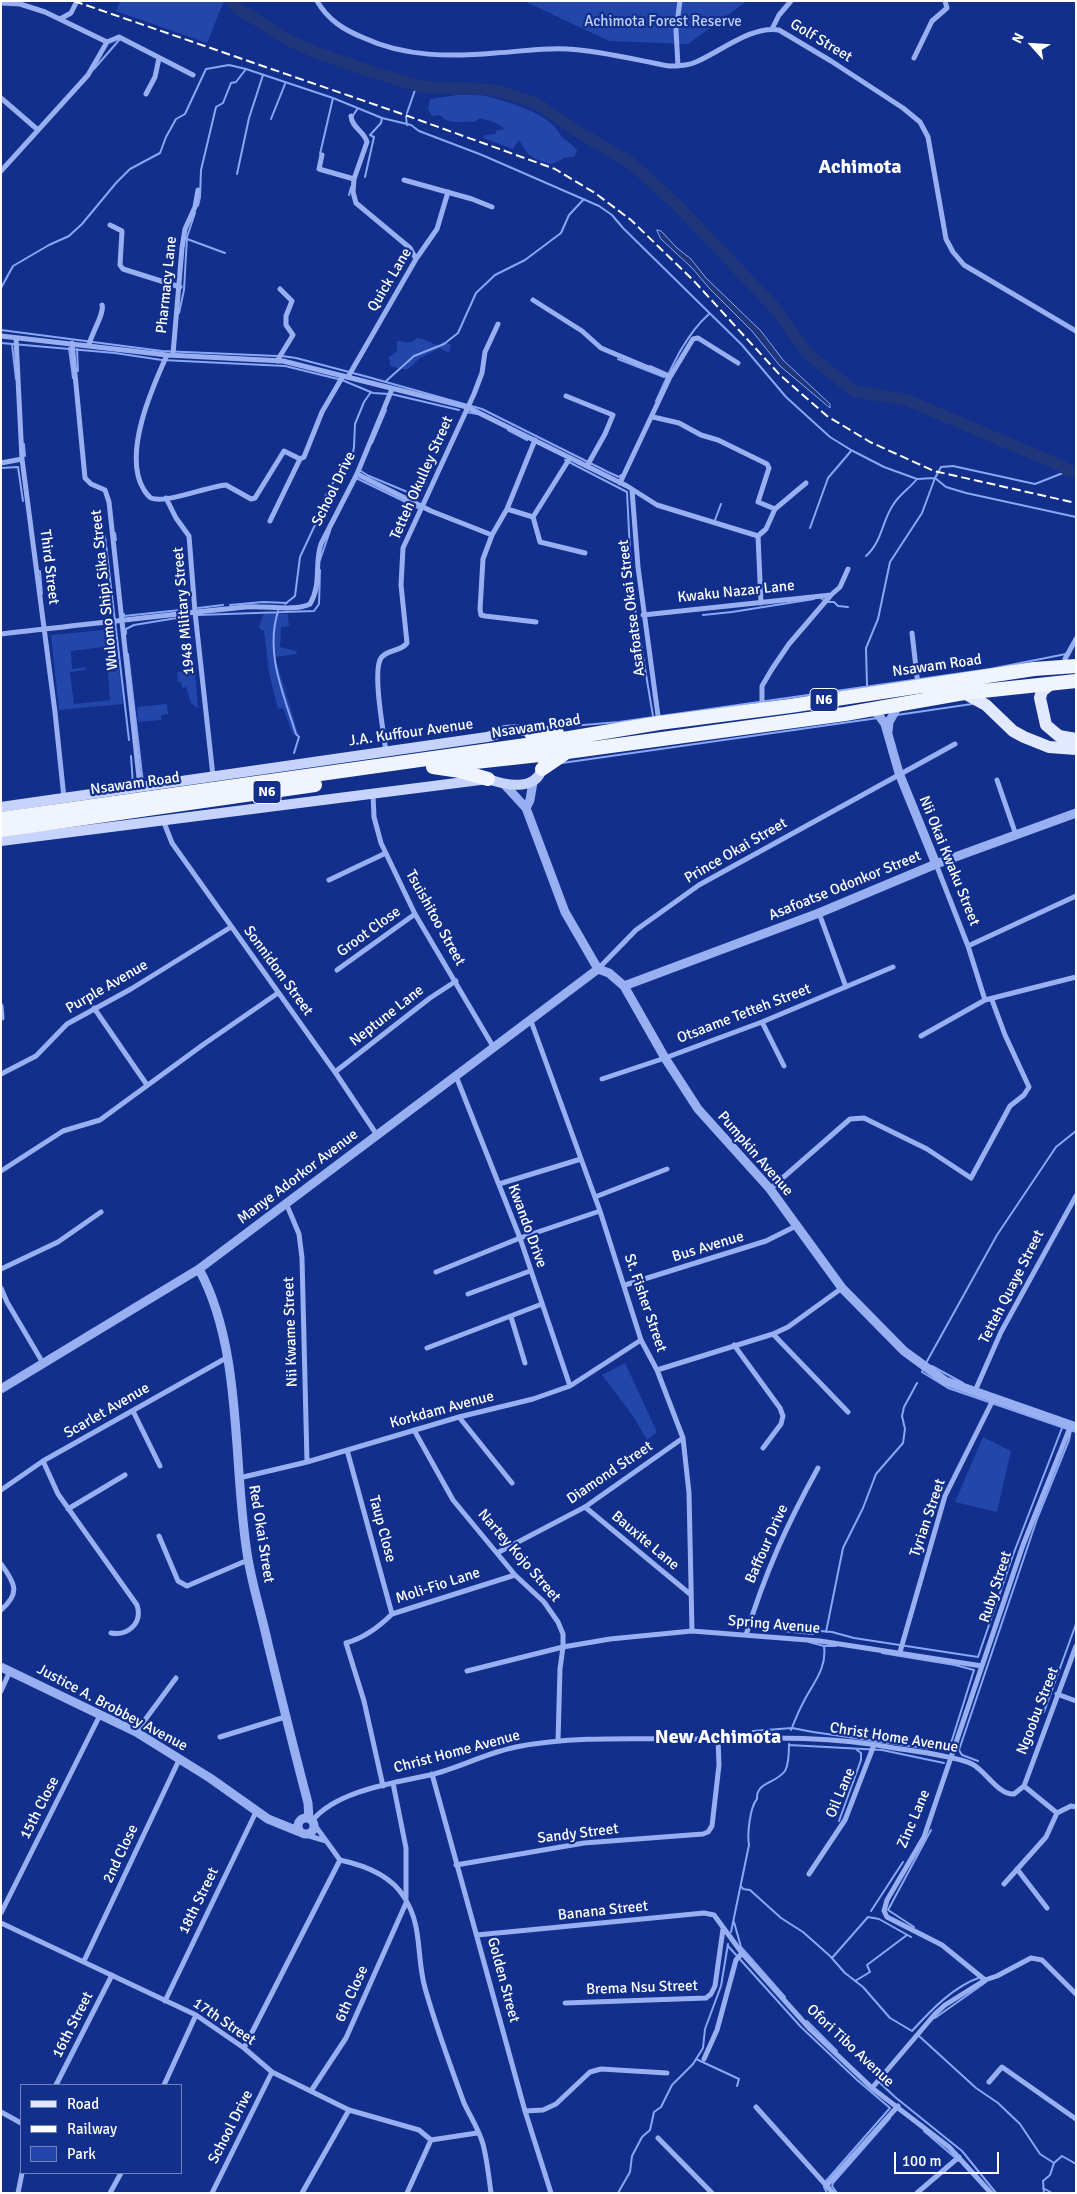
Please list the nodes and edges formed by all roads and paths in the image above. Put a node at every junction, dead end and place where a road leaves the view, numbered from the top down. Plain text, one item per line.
1 (77, 1) edge
2 (317, 1) edge
3 (680, 1) edge
4 (791, 1) edge
5 (945, 1) edge
6 (1, 3) edge
7 (60, 19) junction
8 (772, 29) junction
9 (107, 42) junction
10 (159, 58) junction
11 (914, 58) dead end
12 (678, 66) junction
13 (193, 75) dead end
14 (146, 94) dead end
15 (1, 98) edge
16 (351, 116) dead end
17 (38, 130) junction
18 (322, 155) dead end
19 (1, 171) edge
20 (354, 179) junction
21 (404, 180) dead end
22 (198, 190) dead end
23 (448, 192) junction
24 (492, 207) dead end
25 (110, 225) dead end
26 (416, 259) junction
27 (180, 287) junction
28 (280, 290) dead end
29 (533, 300) dead end
30 (102, 305) dead end
31 (498, 324) dead end
32 (1076, 331) edge
33 (1, 336) edge
34 (16, 338) junction
35 (72, 343) junction
36 (89, 345) junction
37 (170, 354) junction
38 (277, 360) junction
39 (738, 363) dead end
40 (345, 376) junction
41 (670, 377) junction
42 (392, 389) junction
43 (566, 396) dead end
44 (467, 407) junction
45 (652, 417) junction
46 (535, 440) junction
47 (570, 458) junction
48 (300, 459) junction
49 (22, 460) junction
50 (1, 463) edge
51 (587, 466) junction
52 (356, 474) junction
53 (620, 482) junction
54 (806, 483) dead end
55 (632, 490) junction
56 (166, 498) junction
57 (423, 506) junction
58 (507, 509) junction
59 (775, 509) junction
60 (533, 517) junction
61 (270, 521) dead end
62 (492, 535) junction
63 (758, 536) junction
64 (585, 553) dead end
65 (848, 569) dead end
66 (831, 595) junction
67 (760, 602) junction
68 (195, 612) junction
69 (643, 615) junction
70 (120, 622) junction
71 (536, 622) dead end
72 (44, 629) junction
73 (912, 632) dead end
74 (1, 634) edge
75 (1076, 639) edge
76 (1072, 660) edge
77 (1076, 681) edge
78 (1052, 682) junction
79 (918, 685) junction
80 (964, 693) junction
81 (898, 706) junction
82 (762, 708) junction
83 (871, 710) junction
84 (659, 723) junction
85 (613, 731) junction
86 (888, 732) junction
87 (531, 733) junction
88 (1076, 739) edge
89 (955, 744) dead end
90 (543, 749) junction
91 (1076, 749) edge
92 (386, 752) junction
93 (567, 752) junction
94 (432, 767) junction
95 (542, 769) junction
96 (899, 774) junction
97 (213, 777) junction
98 (488, 779) junction
99 (997, 780) dead end
100 (533, 782) junction
101 (504, 784) junction
102 (140, 788) junction
103 (373, 795) junction
104 (64, 799) junction
105 (1, 807) edge
106 (526, 808) junction
107 (1076, 812) edge
108 (1, 819) edge
109 (163, 819) junction
110 (1, 830) edge
111 (1016, 836) junction
112 (1, 841) edge
113 (386, 853) junction
114 (936, 864) junction
115 (329, 880) dead end
116 (1076, 896) edge
117 (819, 913) junction
118 (415, 914) junction
119 (231, 927) junction
120 (968, 946) junction
121 (893, 967) dead end
122 (598, 969) junction
123 (337, 970) dead end
124 (1076, 977) edge
125 (456, 981) junction
126 (624, 986) junction
127 (846, 987) junction
128 (278, 994) junction
129 (985, 1000) junction
130 (992, 1000) junction
131 (1, 1006) edge
132 (94, 1008) junction
133 (2, 1018) edge
134 (531, 1021) junction
135 (762, 1022) junction
136 (921, 1036) dead end
137 (494, 1048) junction
138 (665, 1058) junction
139 (784, 1066) dead end
140 (335, 1072) junction
141 (1, 1074) edge
142 (456, 1076) junction
143 (602, 1078) dead end
144 (147, 1085) junction
145 (377, 1135) junction
146 (581, 1159) junction
147 (667, 1169) dead end
148 (1, 1171) edge
149 (499, 1184) junction
150 (770, 1189) junction
151 (1076, 1196) edge
152 (595, 1197) junction
153 (286, 1203) junction
154 (600, 1211) junction
155 (101, 1212) dead end
156 (796, 1226) junction
157 (520, 1238) junction
158 (1, 1269) edge
159 (199, 1269) junction
160 (530, 1271) junction
161 (436, 1272) dead end
162 (625, 1285) junction
163 (1, 1288) edge
164 (842, 1288) junction
165 (468, 1294) dead end
166 (542, 1304) junction
167 (511, 1317) junction
168 (773, 1334) junction
169 (641, 1340) junction
170 (734, 1345) junction
171 (427, 1348) dead end
172 (228, 1357) junction
173 (43, 1363) junction
174 (525, 1363) dead end
175 (657, 1370) junction
176 (570, 1386) junction
177 (1, 1389) edge
178 (975, 1391) junction
179 (994, 1397) junction
180 (133, 1411) junction
181 (848, 1412) dead end
182 (459, 1417) junction
183 (1073, 1426) edge
184 (414, 1430) junction
185 (683, 1438) junction
186 (763, 1448) dead end
187 (347, 1450) junction
188 (43, 1462) junction
189 (307, 1462) junction
190 (160, 1466) dead end
191 (818, 1468) dead end
192 (126, 1474) dead end
193 (238, 1478) junction
194 (512, 1483) dead end
195 (1, 1490) edge
196 (585, 1507) junction
197 (68, 1509) junction
198 (159, 1536) dead end
199 (497, 1553) junction
200 (248, 1560) junction
201 (1, 1564) edge
202 (515, 1575) junction
203 (690, 1594) junction
204 (1, 1610) edge
205 (392, 1614) junction
206 (692, 1630) junction
207 (111, 1633) dead end
208 (746, 1635) junction
209 (1076, 1646) edge
210 (563, 1647) junction
211 (900, 1652) junction
212 (1, 1666) edge
213 (982, 1666) junction
214 (467, 1670) dead end
215 (10, 1671) junction
216 (176, 1678) dead end
217 (1, 1691) edge
218 (1057, 1694) junction
219 (1076, 1701) edge
220 (100, 1715) junction
221 (285, 1717) junction
222 (136, 1732) junction
223 (220, 1737) dead end
224 (718, 1739) junction
225 (558, 1741) junction
226 (874, 1745) junction
227 (180, 1758) junction
228 (951, 1759) junction
229 (432, 1774) junction
230 (392, 1783) junction
231 (383, 1786) junction
232 (1024, 1786) junction
233 (1076, 1807) edge
234 (256, 1812) junction
235 (1057, 1813) junction
236 (307, 1821) junction
237 (284, 1824) junction
238 (303, 1833) junction
239 (326, 1841) junction
240 (340, 1860) junction
241 (456, 1865) junction
242 (1016, 1869) junction
243 (809, 1874) dead end
244 (1004, 1884) dead end
245 (406, 1901) junction
246 (1047, 1908) dead end
247 (1, 1913) edge
248 (1, 1923) edge
249 (724, 1928) junction
250 (477, 1935) junction
251 (742, 1953) junction
252 (84, 1961) junction
253 (112, 1975) junction
254 (985, 1980) junction
255 (1076, 1994) edge
256 (165, 2000) junction
257 (565, 2003) dead end
258 (196, 2015) junction
259 (244, 2048) junction
260 (704, 2059) dead end
261 (272, 2072) junction
262 (667, 2073) dead end
263 (989, 2082) dead end
264 (57, 2084) edge
265 (164, 2084) edge
266 (872, 2088) junction
267 (311, 2091) junction
268 (898, 2106) junction
269 (756, 2107) dead end
270 (349, 2110) junction
271 (526, 2111) junction
272 (1, 2112) edge
273 (1076, 2119) edge
274 (20, 2122) edge
275 (477, 2133) junction
276 (658, 2138) dead end
277 (431, 2140) junction
278 (958, 2156) junction
279 (22, 2174) edge
280 (120, 2174) edge
281 (826, 2186) junction
282 (18, 2193) edge
283 (110, 2193) edge
284 (212, 2193) edge
285 (302, 2193) edge
286 (407, 2193) edge
287 (491, 2193) edge
288 (551, 2193) edge
289 (712, 2193) edge
290 (833, 2193) edge
291 (917, 2193) edge
292 (991, 2193) edge

1 - 7 street
2 - 12 street, Golf Street
3 - 12 street
4 - 8 street
5 - 11 street
6 - 7 street
7 - 9 street
8 - 12 street, Golf Street
8 - 32 street, Golf Street
9 - 10 street
9 - 17 street
10 - 13 street
10 - 14 street
15 - 17 street
16 - 20 street
17 - 19 street
18 - 20 street
20 - 26 street
21 - 23 street
22 - 27 street, Pharmacy Lane
23 - 24 street
23 - 26 street, Quick Lane
25 - 27 street
26 - 40 street, Quick Lane
27 - 37 street, Pharmacy Lane
28 - 38 street
29 - 41 street
30 - 36 street
31 - 44 street, Tetteh Okulley Street
33 - 34 street
34 - 35 street
34 - 49 street, Third Street
35 - 36 street
35 - 70 street, Wulomo Shipi Sika Street
36 - 37 street
37 - 38 street
37 - 56 street
38 - 40 street
39 - 41 street
40 - 42 street
40 - 48 street, Quick Lane
41 - 45 street
42 - 44 street
42 - 52 street, School Drive
43 - 51 street
44 - 46 street
44 - 57 street, Tetteh Okulley Street
45 - 53 street
45 - 59 street
46 - 47 street
46 - 58 street
47 - 51 street
47 - 60 street
48 - 56 street
48 - 61 street, Quick Lane
49 - 50 street
49 - 72 street, Third Street
51 - 53 street
52 - 57 street
52 - 68 street, School Drive
53 - 55 street
54 - 59 street
55 - 63 street
55 - 69 street, Asafoatse Okai Street
56 - 68 street, 1948 Military Street
57 - 62 street
57 - 92 street, Tetteh Okulley Street
58 - 60 street
58 - 62 street
59 - 63 street
60 - 64 street
62 - 71 street
63 - 67 street
65 - 66 street
66 - 67 street, Kwaku Nazar Lane
66 - 82 street
67 - 69 street, Kwaku Nazar Lane
68 - 70 street
68 - 97 street, 1948 Military Street
69 - 84 street, Asafoatse Okai Street
70 - 72 street
70 - 102 street, Wulomo Shipi Sika Street
72 - 74 street
72 - 104 street, Third Street
73 - 79 street
75 - 76 street
76 - 79 highway, Nsawam Road / N6
77 - 78 highway, Nsawam Road / N6
78 - 80 highway, Nsawam Road / N6
78 - 88 main road
79 - 82 highway, Nsawam Road / N6
80 - 81 highway, Nsawam Road / N6
80 - 91 main road
81 - 83 highway, Nsawam Road / N6
81 - 86 street
82 - 84 highway, Nsawam Road / N6
83 - 86 street, Nii Okai Kwaku Street
83 - 93 highway, Nsawam Road / N6
84 - 85 highway, Nsawam Road / N6
85 - 87 highway
85 - 90 highway, Nsawam Road / N6
86 - 96 street, Nii Okai Kwaku Street
87 - 90 main road
87 - 92 main road, J.A. Kuffour Avenue
89 - 96 street, Prince Okai Street
90 - 93 highway, Nsawam Road / N6
90 - 94 highway, Nsawam Road / N6
90 - 95 main road
90 - 108 highway, Nsawam Road / N6
92 - 97 main road, J.A. Kuffour Avenue
93 - 95 highway
94 - 98 highway
94 - 110 highway, Nsawam Road / N6
95 - 100 main road
96 - 114 street, Nii Okai Kwaku Street
96 - 122 street, Prince Okai Street
97 - 102 main road, J.A. Kuffour Avenue
98 - 101 main road
98 - 103 main road
99 - 111 street
100 - 101 main road
100 - 106 street
101 - 106 street
102 - 104 main road, J.A. Kuffour Avenue
103 - 109 main road
103 - 113 street, Tsuishitoo Street
104 - 105 main road, J.A. Kuffour Avenue
106 - 122 street
107 - 111 street, Asafoatse Odonkor Street
109 - 112 main road
109 - 119 street, Sonnidom Street
111 - 114 street, Asafoatse Odonkor Street
113 - 115 street
113 - 118 street, Tsuishitoo Street
114 - 117 street, Asafoatse Odonkor Street
114 - 120 street, Nii Okai Kwaku Street
116 - 120 street
117 - 126 street, Asafoatse Odonkor Street
117 - 127 street
118 - 123 street, Groot Close
118 - 125 street, Tsuishitoo Street
119 - 128 street, Sonnidom Street
119 - 132 street, Purple Avenue
120 - 129 street, Nii Okai Kwaku Street
121 - 127 street, Otsaame Tetteh Street
122 - 126 street, Pumpkin Avenue
122 - 134 street, Manye Adorkor Avenue
124 - 130 street
125 - 137 street, Tsuishitoo Street
125 - 140 street, Neptune Lane
126 - 138 street, Pumpkin Avenue
127 - 135 street, Otsaame Tetteh Street
128 - 140 street, Sonnidom Street
128 - 144 street
129 - 130 street
129 - 136 street
130 - 150 street
131 - 133 street
132 - 141 street, Purple Avenue
132 - 144 street
134 - 137 street, Manye Adorkor Avenue
134 - 146 street, St. Fisher Street
135 - 138 street, Otsaame Tetteh Street
135 - 139 street
137 - 142 street, Manye Adorkor Avenue
138 - 143 street, Otsaame Tetteh Street
138 - 150 street, Pumpkin Avenue
140 - 145 street, Sonnidom Street
142 - 145 street, Manye Adorkor Avenue
142 - 149 street, Kwando Drive
144 - 148 street
145 - 153 street, Manye Adorkor Avenue
146 - 149 street
146 - 152 street, St. Fisher Street
147 - 152 street
149 - 157 street, Kwando Drive
150 - 156 street, Pumpkin Avenue
151 - 178 street, Tetteh Quaye Street
152 - 154 street, St. Fisher Street
153 - 159 street, Manye Adorkor Avenue
153 - 189 street, Nii Kwame Street
154 - 157 street
154 - 162 street, St. Fisher Street
155 - 158 street
156 - 162 street, Bus Avenue
156 - 164 street, Pumpkin Avenue
157 - 160 street, Kwando Drive
157 - 161 street
159 - 172 street, Red Okai Street
159 - 173 street, Manye Adorkor Avenue
160 - 165 street
160 - 166 street, Kwando Drive
162 - 169 street, St. Fisher Street
163 - 173 street
164 - 168 street
164 - 178 street, Pumpkin Avenue
166 - 167 street
166 - 176 street, Kwando Drive
167 - 171 street
167 - 174 street
168 - 170 street
168 - 181 street
169 - 175 street, St. Fisher Street
169 - 176 street, Korkdam Avenue
170 - 175 street
170 - 186 street
172 - 180 street, Scarlet Avenue
172 - 193 street, Red Okai Street
173 - 177 street, Manye Adorkor Avenue
175 - 185 street, St. Fisher Street
176 - 182 street, Korkdam Avenue
178 - 179 street, Pumpkin Avenue
179 - 183 street, Pumpkin Avenue
179 - 211 street, Tyrian Street
180 - 188 street, Scarlet Avenue
180 - 190 street
182 - 184 street, Korkdam Avenue
182 - 194 street
183 - 213 street, Ruby Street
184 - 187 street, Korkdam Avenue
184 - 199 street, Nartey Kojo Street
185 - 196 street, Diamond Street
185 - 203 street, St. Fisher Street
187 - 189 street, Korkdam Avenue
187 - 205 street, Taup Close
188 - 195 street, Scarlet Avenue
188 - 197 street
189 - 193 street, Korkdam Avenue
191 - 208 street, Baffour Drive
192 - 197 street
193 - 200 street, Red Okai Street
196 - 199 street, Diamond Street
196 - 203 street, Bauxite Lane
197 - 207 street
198 - 200 street
199 - 202 street, Nartey Kojo Street
200 - 221 street, Red Okai Street
201 - 204 street
202 - 205 street, Moli-Fio Lane
202 - 210 street, Nartey Kojo Street
203 - 206 street, St. Fisher Street
205 - 231 street, Moli-Fio Lane
206 - 208 street, Spring Avenue
206 - 210 street, Spring Avenue
208 - 211 street, Spring Avenue
209 - 218 street, Ngoobu Street
210 - 214 street, Spring Avenue
210 - 225 street, Nartey Kojo Street
211 - 213 street, Spring Avenue
212 - 215 street, Justice A. Brobbey Avenue
213 - 228 street, Ruby Street
215 - 217 street
215 - 220 street, Justice A. Brobbey Avenue
216 - 222 street
218 - 219 street
218 - 232 street, Ngoobu Street
220 - 222 street, Justice A. Brobbey Avenue
220 - 247 street, 15th Close
221 - 223 street
221 - 236 street, Red Okai Street
222 - 227 street, Justice A. Brobbey Avenue
224 - 225 street, Christ Home Avenue
224 - 226 street, Christ Home Avenue
224 - 241 street, Sandy Street
225 - 229 street, Christ Home Avenue
226 - 228 street, Christ Home Avenue
226 - 243 street, Oil Lane
227 - 234 street, Justice A. Brobbey Avenue
227 - 252 street, 2nd Close
228 - 232 street, Christ Home Avenue
228 - 254 street, Zinc Lane
229 - 230 street, Christ Home Avenue
229 - 241 street, Golden Street
230 - 231 street, Christ Home Avenue
230 - 245 street
231 - 236 street, Christ Home Avenue
232 - 235 street
233 - 235 street
234 - 237 street, Justice A. Brobbey Avenue
234 - 256 street, 18th Street
235 - 242 street
236 - 237 street, Justice A. Brobbey Avenue
236 - 238 street
236 - 238 street
236 - 239 street
237 - 238 street, Justice A. Brobbey Avenue
238 - 239 street
239 - 240 street
240 - 245 street
240 - 259 street
241 - 250 street, Golden Street
242 - 244 street
242 - 246 street
245 - 267 street, 6th Close
245 - 275 street
248 - 252 street, 17th Street
249 - 250 street, Banana Street
249 - 251 street, Ofori Tibo Avenue
249 - 257 street, Brema Nsu Street
250 - 271 street, Golden Street
251 - 260 street
251 - 266 street, Ofori Tibo Avenue
252 - 253 street, 17th Street
253 - 256 street, 17th Street
253 - 264 street, 16th Street
254 - 255 street
254 - 266 street
256 - 258 street, 17th Street
258 - 259 street, 17th Street
258 - 265 street
259 - 261 street, 17th Street
261 - 267 street, 17th Street
261 - 284 street, School Drive
262 - 271 street
263 - 273 street
266 - 268 street, Ofori Tibo Avenue
267 - 270 street, 17th Street
268 - 278 street, Ofori Tibo Avenue
268 - 281 street
269 - 281 street
270 - 277 street, 17th Street
270 - 285 street
271 - 288 street, Golden Street
272 - 274 street
275 - 277 street
275 - 287 street
276 - 289 street
277 - 286 street
278 - 291 street
278 - 292 street, Ofori Tibo Avenue
279 - 282 street
280 - 283 street
281 - 290 street

